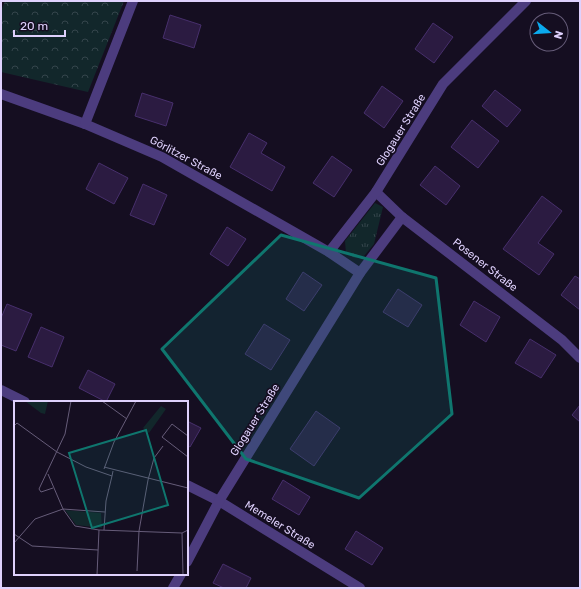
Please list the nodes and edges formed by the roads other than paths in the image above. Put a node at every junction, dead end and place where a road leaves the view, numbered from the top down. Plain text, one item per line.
1 (133, 1) edge
2 (526, 1) edge
3 (1, 94) edge
4 (85, 124) junction
5 (376, 192) junction
6 (402, 217) junction
7 (329, 252) junction
8 (360, 273) junction
9 (580, 358) edge
10 (1, 390) edge
11 (23, 401) edge
12 (188, 485) edge
13 (220, 501) junction
14 (188, 560) edge
15 (180, 575) edge
16 (173, 588) edge
17 (360, 588) edge

1 - 4 street
2 - 5 street, Glogauer Straße
3 - 4 street, Görlitzer Straße
4 - 7 street, Görlitzer Straße
5 - 6 street, Posener Straße
5 - 7 street, Glogauer Straße
6 - 8 street, Glogauer Straße
6 - 9 street, Posener Straße
7 - 8 street
8 - 13 street, Glogauer Straße
10 - 11 street
12 - 13 street, Memeler Straße
13 - 14 street, Glogauer Straße
13 - 17 street, Memeler Straße
15 - 16 street

